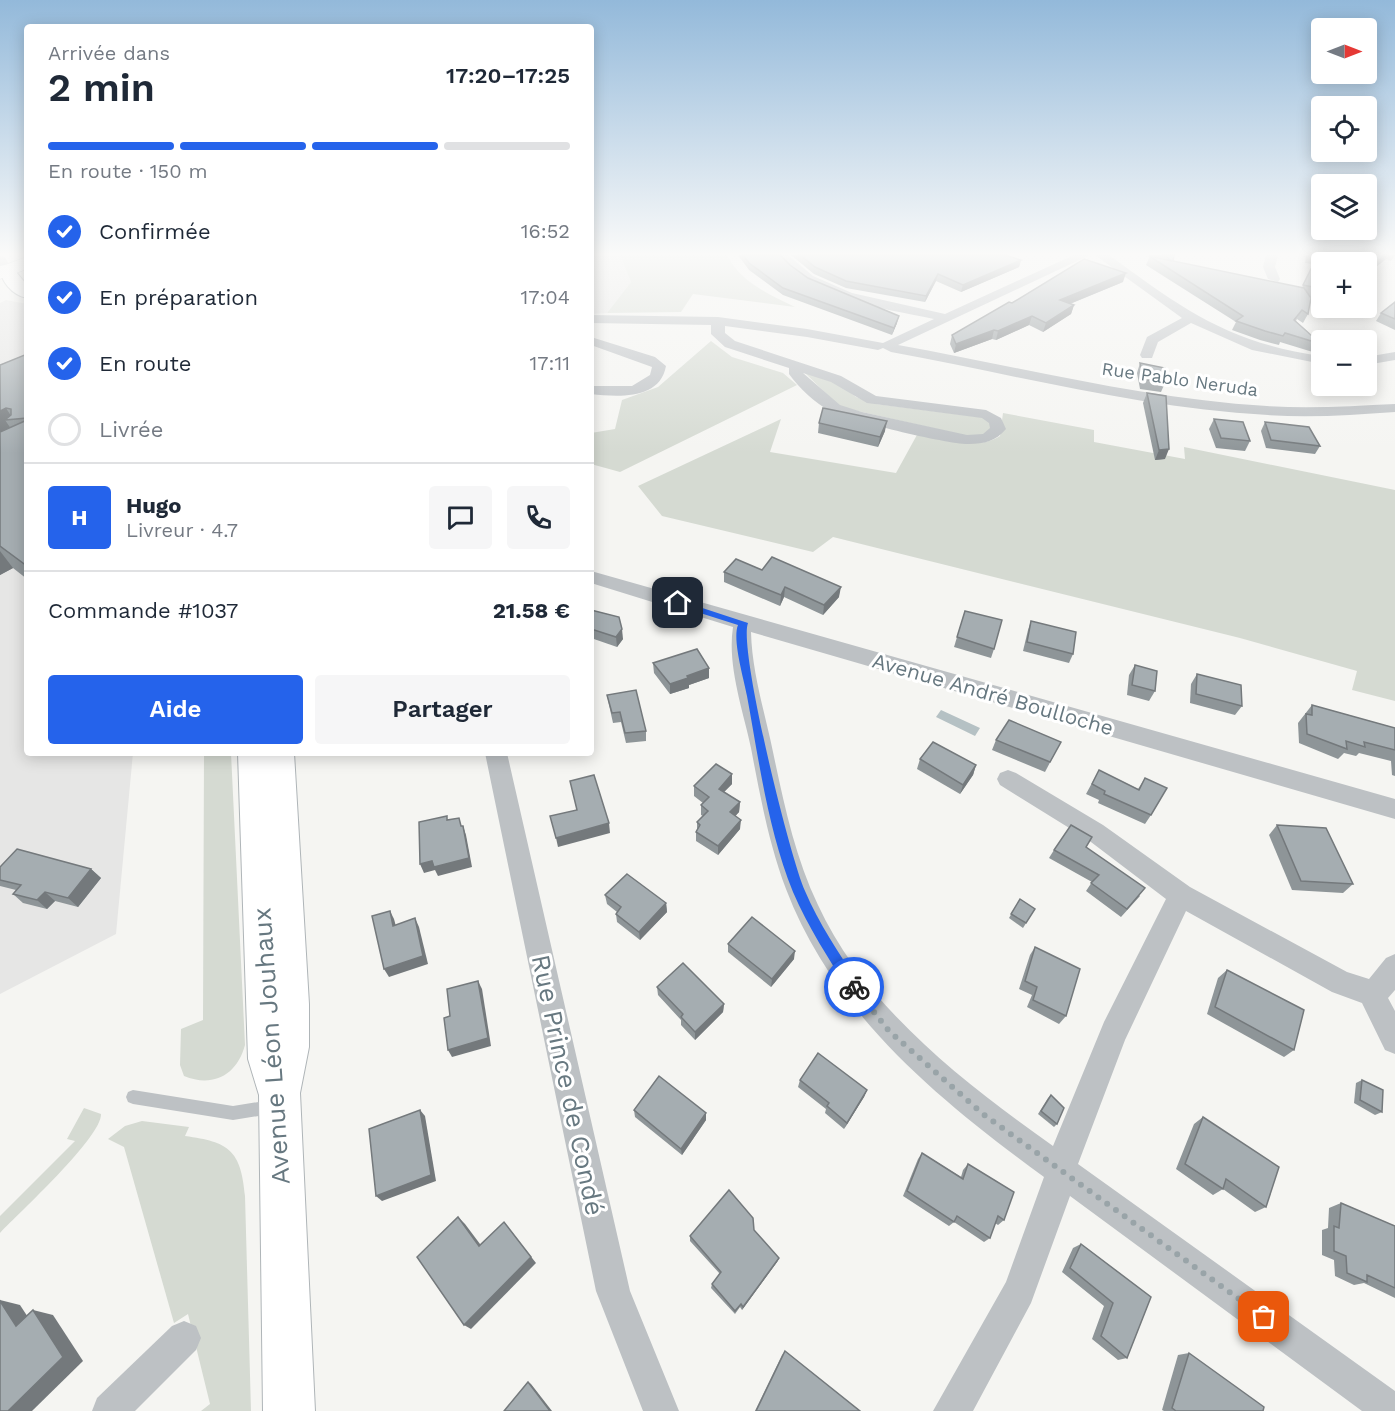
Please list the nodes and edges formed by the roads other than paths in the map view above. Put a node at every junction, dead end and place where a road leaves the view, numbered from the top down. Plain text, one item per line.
1 (718, 321) joint
2 (941, 321) edge
3 (1186, 321) edge
4 (1193, 321) edge
5 (594, 342) edge
6 (886, 346) junction
7 (1147, 355) dead end
8 (1395, 356) edge
9 (1311, 358) edge
10 (1377, 359) edge
11 (796, 368) junction
12 (594, 390) edge
13 (1395, 408) edge
14 (594, 578) edge
15 (744, 623) junction
16 (254, 756) edge
17 (278, 756) edge
18 (497, 756) edge
19 (1008, 779) dead end
20 (1395, 809) edge
21 (1181, 895) junction
22 (1395, 967) edge
23 (1371, 993) junction
24 (1395, 1040) edge
25 (133, 1097) dead end
26 (280, 1100) junction
27 (1061, 1171) junction
28 (184, 1338) dead end
29 (110, 1411) edge
30 (289, 1411) edge
31 (661, 1411) edge
32 (951, 1411) edge
33 (1392, 1411) edge

1 - 6 street, Rue Pablo Neruda
1 - 11 street
2 - 6 street
3 - 7 street
4 - 9 street
5 - 12 street
6 - 13 street, Rue Pablo Neruda
8 - 10 street
11 - 11 street
14 - 15 street, Avenue André Boulloche
15 - 20 street, Avenue André Boulloche
15 - 27 street
16 - 26 main road, Avenue Léon Jouhaux
17 - 26 main road
18 - 31 street, Rue Prince de Condé
19 - 21 street
21 - 23 street
21 - 27 street
22 - 23 street
23 - 24 street
25 - 26 lane
26 - 30 main road, Avenue Léon Jouhaux
27 - 32 street
27 - 33 street
28 - 29 street

